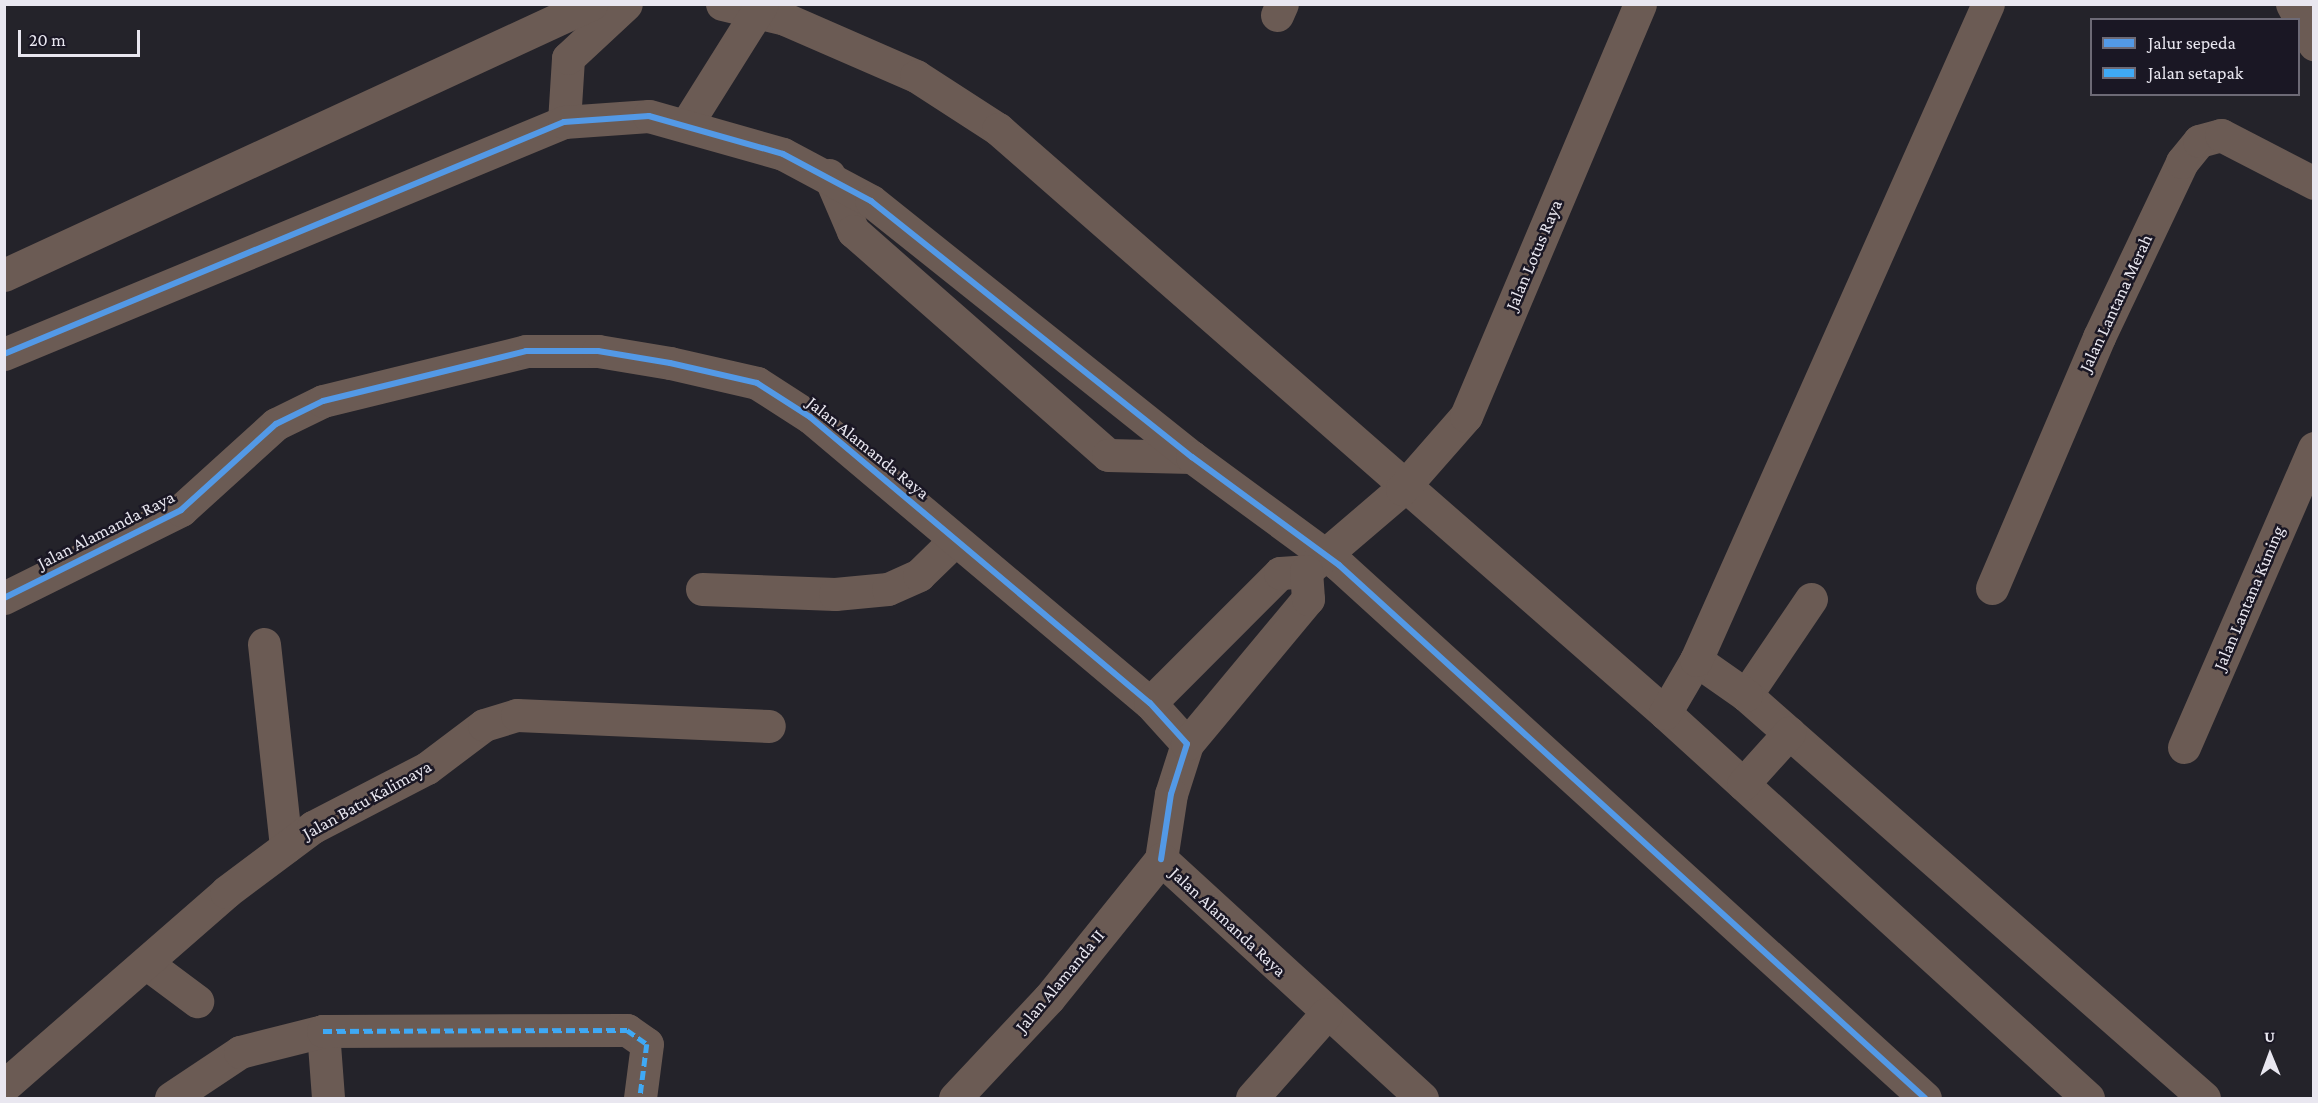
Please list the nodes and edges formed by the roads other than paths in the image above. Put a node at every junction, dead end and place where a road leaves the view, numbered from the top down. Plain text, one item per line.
1 (591, 4) edge
2 (626, 4) edge
3 (722, 4) edge
4 (1640, 4) edge
5 (1988, 4) edge
6 (2292, 4) edge
7 (760, 8) edge
8 (2299, 18) edge
9 (2300, 19) edge
10 (2313, 44) edge
11 (564, 122) junction
12 (686, 125) junction
13 (829, 175) junction
14 (2313, 183) edge
15 (4, 275) edge
16 (4, 354) edge
17 (2313, 448) edge
18 (1192, 457) junction
19 (1402, 489) junction
20 (955, 540) junction
21 (1315, 561) junction
22 (1992, 588) dead end
23 (702, 589) dead end
24 (4, 598) edge
25 (1811, 599) dead end
26 (264, 644) dead end
27 (1696, 660) junction
28 (1746, 695) junction
29 (1150, 703) junction
30 (1665, 713) junction
31 (769, 726) dead end
32 (1789, 733) junction
33 (1187, 744) junction
34 (2184, 747) dead end
35 (1743, 784) junction
36 (286, 847) junction
37 (1161, 859) junction
38 (146, 963) junction
39 (197, 1001) dead end
40 (1326, 1014) junction
41 (323, 1031) junction
42 (4, 1086) edge
43 (171, 1098) edge
44 (328, 1098) edge
45 (640, 1098) edge
46 (955, 1098) edge
47 (1252, 1098) edge
48 (1422, 1098) edge
49 (1925, 1098) edge
50 (2088, 1098) edge
51 (2204, 1098) edge

1 - 15 street
2 - 11 street
3 - 7 street
4 - 19 street, Jalan Lotus Raya
5 - 27 street
6 - 8 street
7 - 12 street
7 - 19 street
9 - 10 street
11 - 12 street
11 - 16 street
12 - 13 street
13 - 18 street
13 - 18 street
14 - 22 street, Jalan Lantana Merah
17 - 34 street, Jalan Lantana Kuning
18 - 21 street
19 - 21 street, Jalan Lotus Raya
19 - 30 street
20 - 23 street
20 - 24 street, Jalan Alamanda Raya
20 - 29 street, Jalan Alamanda Raya
21 - 29 street
21 - 33 street
21 - 49 street
25 - 28 street
26 - 36 street
27 - 28 street
27 - 30 street
28 - 32 street
29 - 33 street, Jalan Alamanda Raya
30 - 35 street
31 - 36 street, Jalan Batu Kalimaya
32 - 35 street
32 - 51 street
33 - 37 street, Jalan Alamanda Raya
35 - 50 street
36 - 38 street, Jalan Batu Kalimaya
37 - 40 street, Jalan Alamanda Raya
37 - 46 street, Jalan Alamanda II
38 - 39 street
38 - 42 street, Jalan Batu Kalimaya
40 - 47 street
40 - 48 street, Jalan Alamanda Raya
41 - 43 street
41 - 44 street
41 - 45 street

